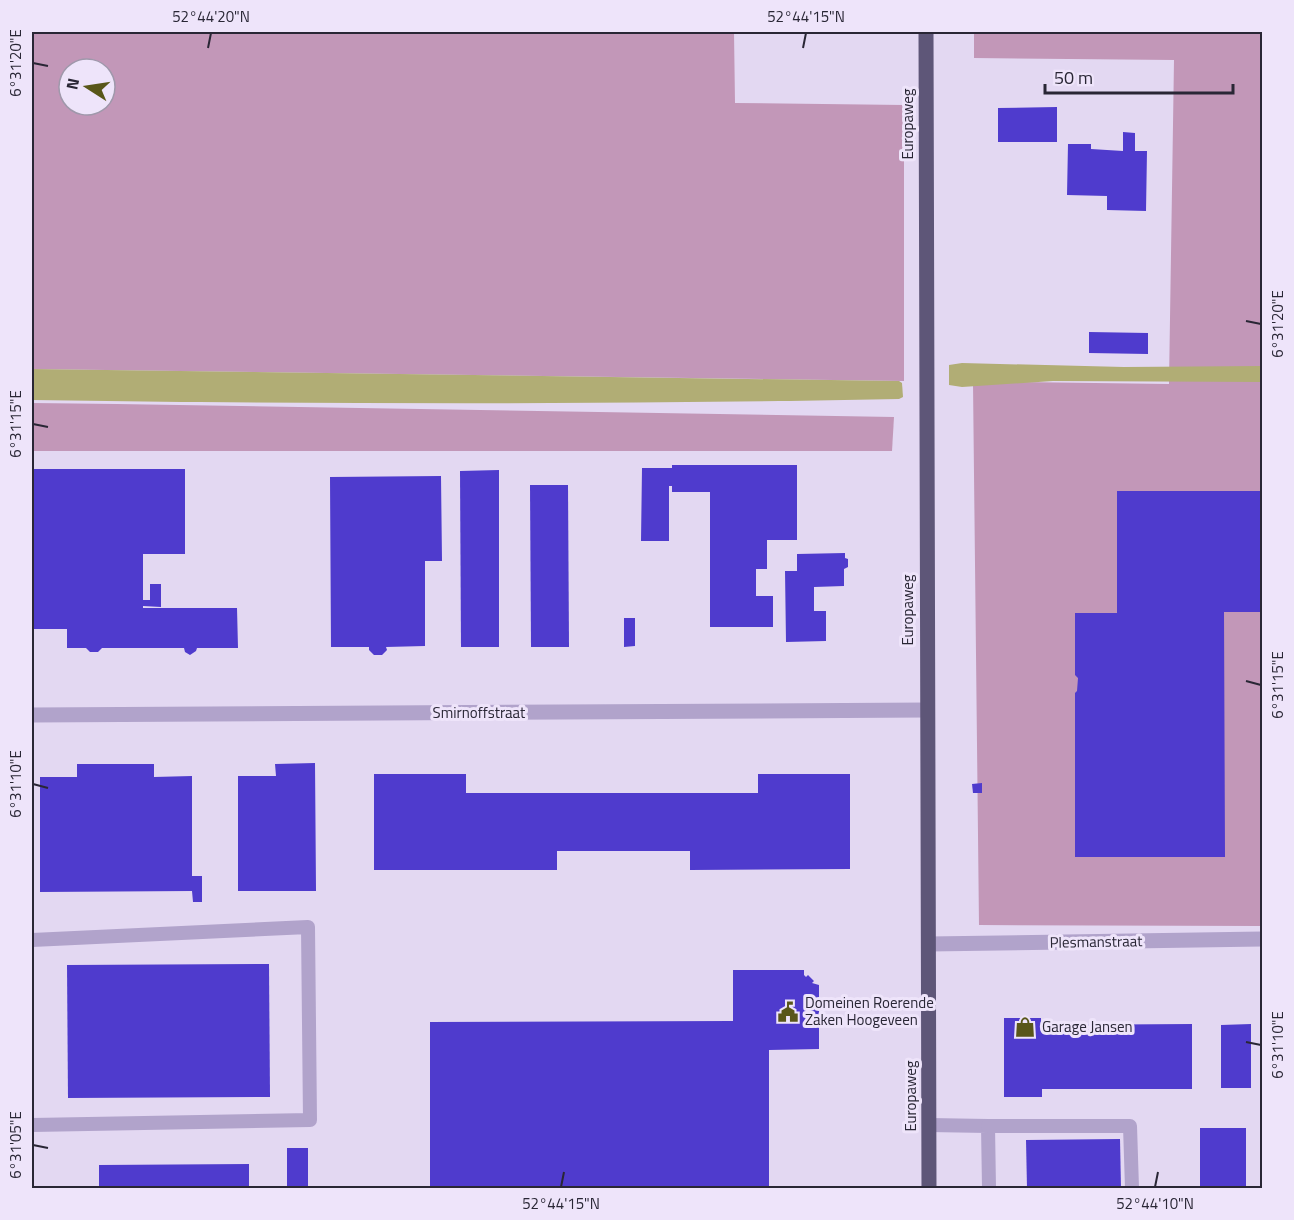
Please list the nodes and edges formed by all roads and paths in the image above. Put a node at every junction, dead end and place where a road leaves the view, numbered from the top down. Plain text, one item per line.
1 (926, 32) edge
2 (927, 710) junction
3 (32, 715) edge
4 (1263, 939) edge
5 (32, 940) edge
6 (928, 944) junction
7 (32, 1125) edge
8 (929, 1125) junction
9 (988, 1126) junction
10 (929, 1188) edge
11 (989, 1188) edge
12 (1131, 1188) edge

1 - 2 main road, Europaweg
2 - 3 street, Smirnoffstraat
2 - 6 main road, Europaweg
4 - 6 street, Plesmanstraat
5 - 7 lane
6 - 8 main road, Europaweg
8 - 9 lane
8 - 10 main road, Europaweg
9 - 11 lane
9 - 12 lane

